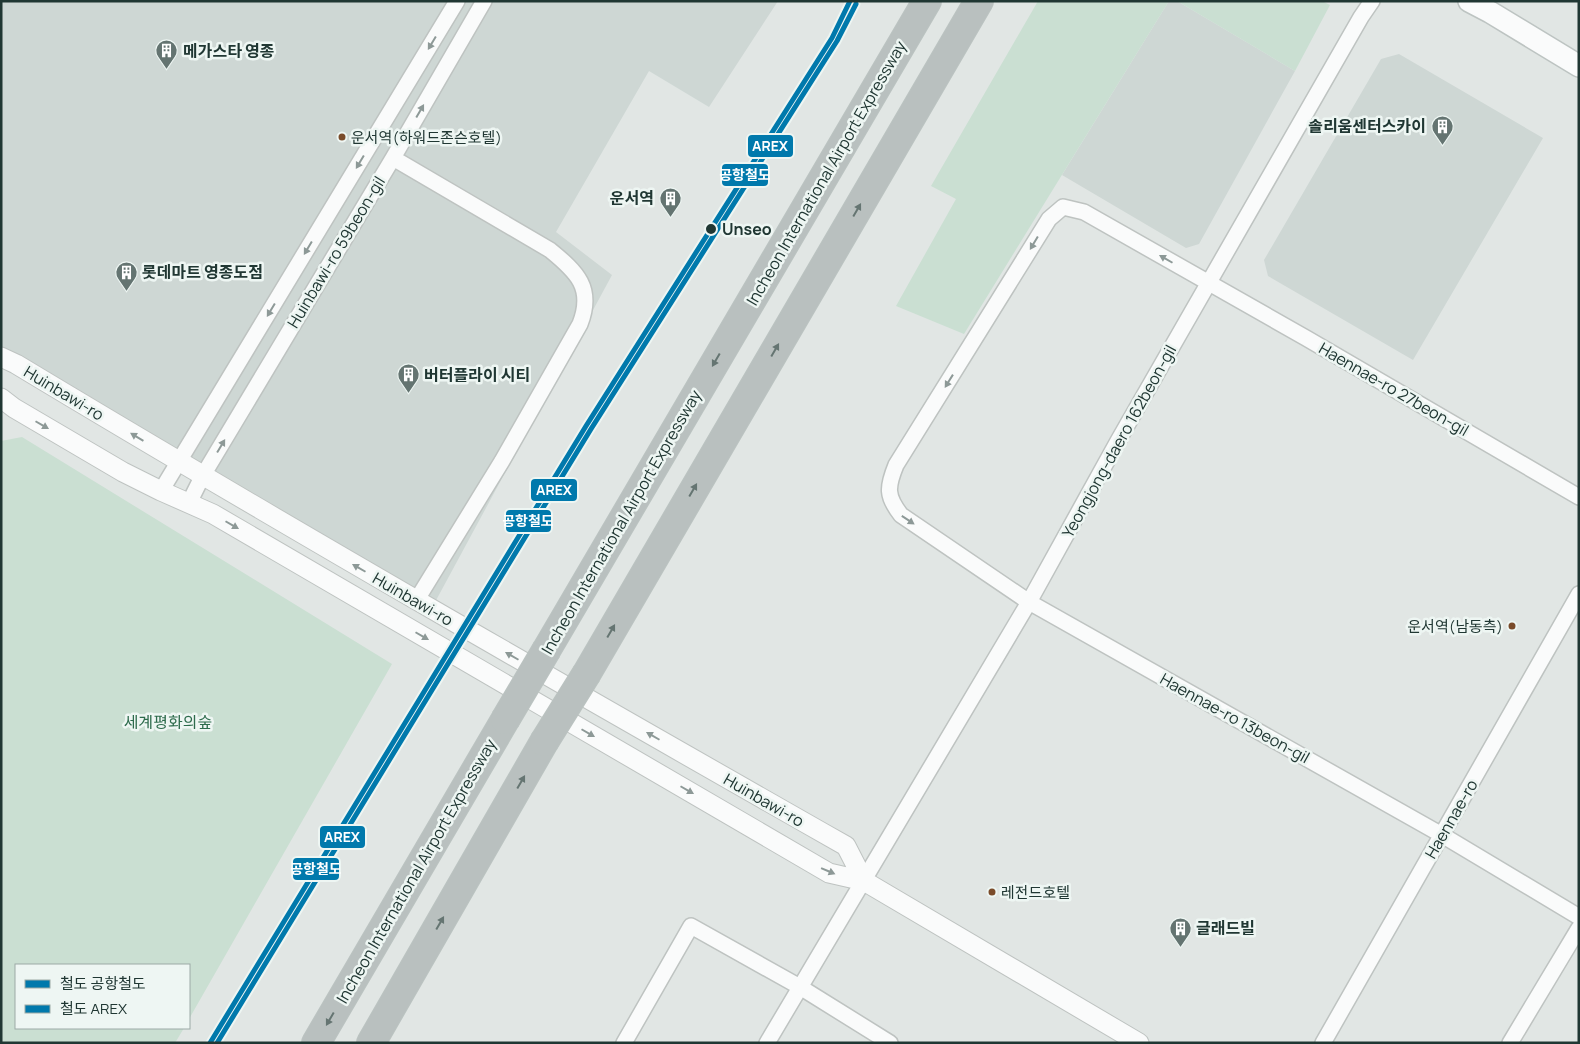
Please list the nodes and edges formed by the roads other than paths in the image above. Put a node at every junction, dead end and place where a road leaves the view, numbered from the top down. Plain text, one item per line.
1 (457, 1) edge
2 (484, 1) edge
3 (927, 1) edge
4 (978, 1) edge
5 (1372, 1) edge
6 (1469, 1) edge
7 (1579, 66) edge
8 (393, 158) junction
9 (1208, 284) junction
10 (1, 357) edge
11 (1, 398) edge
12 (179, 463) junction
13 (202, 477) junction
14 (161, 491) junction
15 (1579, 497) edge
16 (189, 504) junction
17 (1579, 594) edge
18 (416, 601) junction
19 (1029, 602) junction
20 (1442, 835) junction
21 (864, 881) junction
22 (1579, 917) edge
23 (1579, 928) edge
24 (416, 965) junction
25 (800, 987) junction
26 (316, 1043) edge
27 (371, 1043) edge
28 (381, 1043) edge
29 (624, 1043) edge
30 (767, 1043) edge
31 (890, 1043) edge
32 (1139, 1043) edge
33 (1323, 1043) edge
34 (1510, 1043) edge

1 -> 12 street, Huinbawi-ro 59beon-gil
8 -> 2 street, Huinbawi-ro 59beon-gil
3 -> 26 highway, Incheon International Airport Expressway, bridge
24 -> 4 highway, bridge
5 - 9 street, Yeongjong-daero 162beon-gil
6 - 7 main road
13 -> 8 street, Huinbawi-ro 59beon-gil
8 - 18 street
9 - 15 street, Haennae-ro 27beon-gil
9 - 19 street, Yeongjong-daero 162beon-gil
9 -> 19 street, Haennae-ro 27beon-gil
12 -> 10 street, Huinbawi-ro
11 -> 14 street, Huinbawi-ro
12 - 13 street, Huinbawi-ro
12 - 14 street, Huinbawi-ro 59beon-gil
13 - 16 street, Huinbawi-ro 59beon-gil
18 -> 13 street, Huinbawi-ro
14 - 16 street, Huinbawi-ro
16 -> 21 street, Huinbawi-ro
17 - 20 street, Haennae-ro
21 -> 18 street, Huinbawi-ro
19 - 20 street, Haennae-ro 13beon-gil
19 - 21 street, Yeongjong-daero 162beon-gil
20 - 22 street, Haennae-ro 13beon-gil
20 - 33 street, Haennae-ro
21 - 25 street, Yeongjong-daero 162beon-gil
21 - 32 street, Huinbawi-ro
23 - 34 street
24 - 27 highway
24 - 28 highway
25 - 29 street
25 - 30 street, Yeongjong-daero 162beon-gil
25 - 31 street

